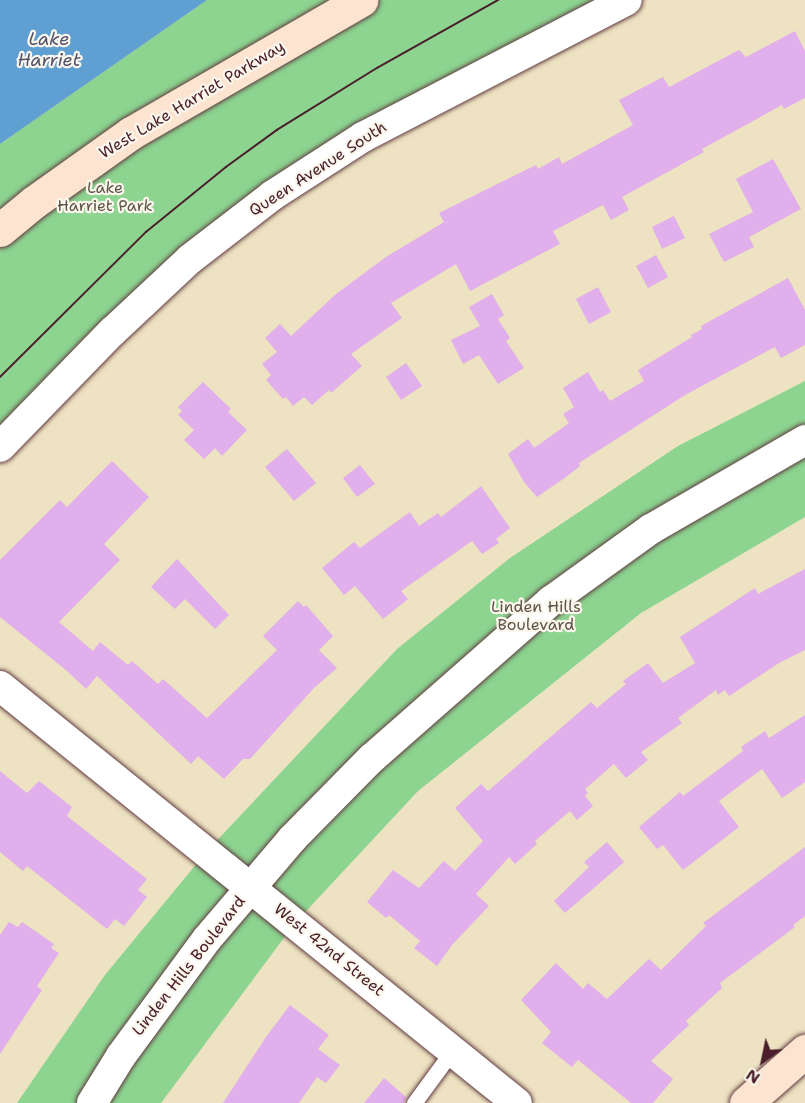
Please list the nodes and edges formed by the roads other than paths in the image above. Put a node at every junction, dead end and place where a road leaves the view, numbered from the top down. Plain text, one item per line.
1 (361, 0) edge
2 (627, 0) edge
3 (0, 230) edge
4 (805, 440) edge
5 (0, 447) edge
6 (0, 686) edge
7 (250, 887) junction
8 (453, 1050) junction
9 (805, 1051) edge
10 (92, 1103) edge
11 (414, 1103) edge
12 (517, 1103) edge
13 (746, 1103) edge

1 - 3 street, West Lake Harriet Parkway
2 - 5 street, Queen Avenue South
4 - 7 street, Linden Hills Boulevard
6 - 7 street, West 42nd Street
7 - 8 street, West 42nd Street
7 - 10 street, Linden Hills Boulevard
8 - 11 lane
8 - 12 street, West 42nd Street
9 - 13 street

